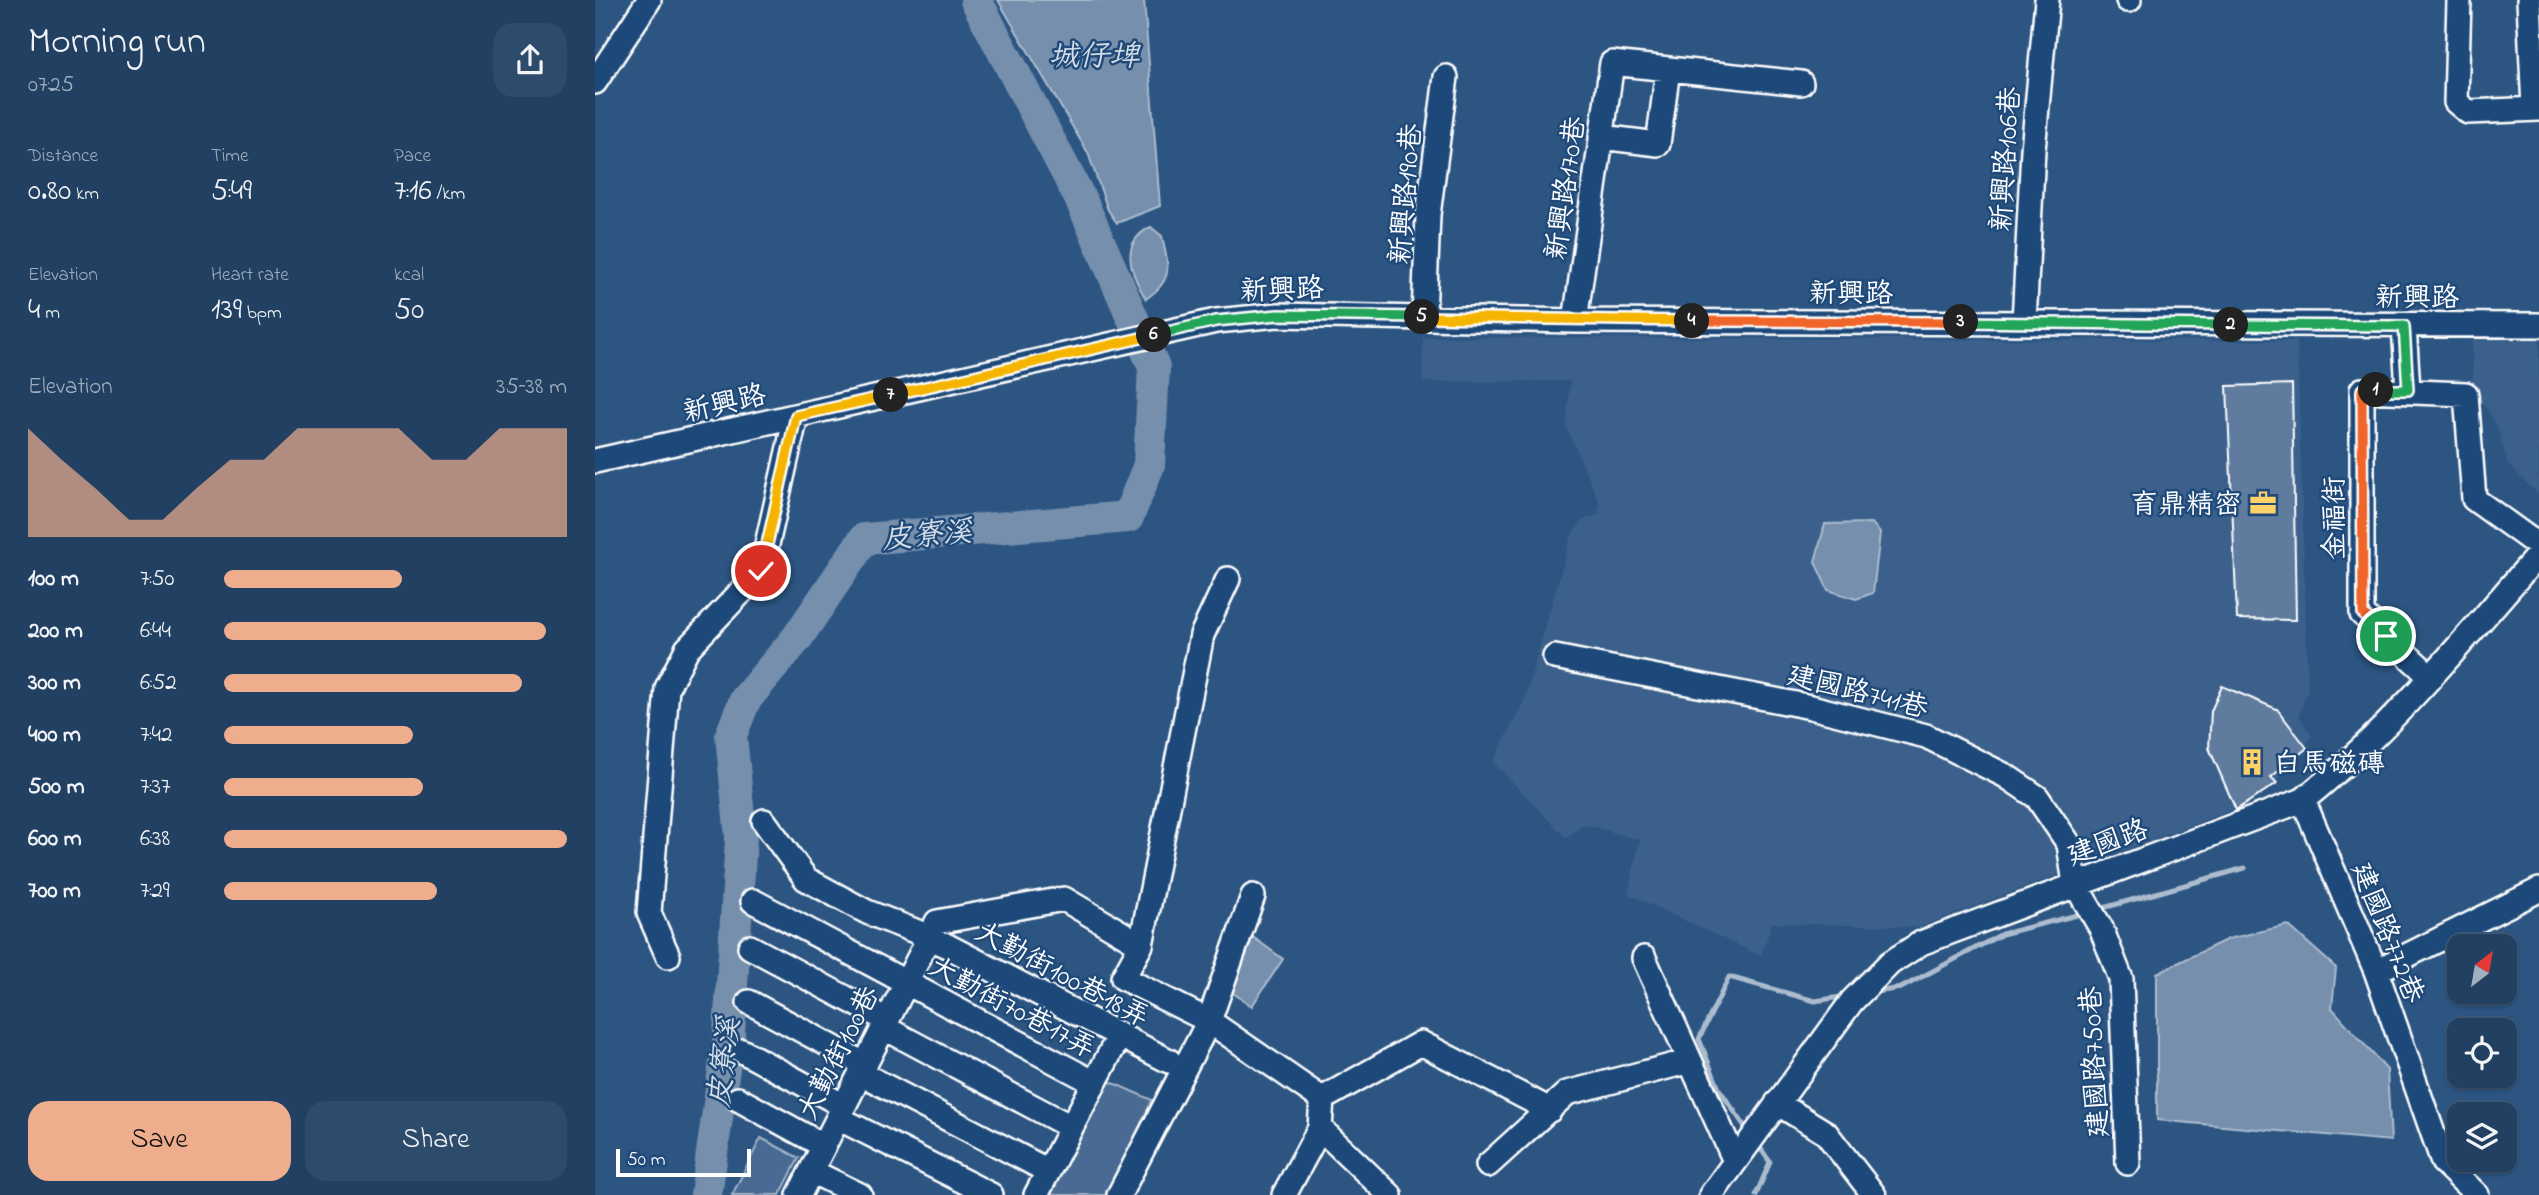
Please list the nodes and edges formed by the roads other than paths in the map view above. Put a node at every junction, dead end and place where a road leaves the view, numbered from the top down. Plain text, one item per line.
1 (649, 0) edge
2 (2047, 0) edge
3 (2459, 0) edge
4 (2529, 0) edge
5 (1668, 69) junction
6 (1446, 77) dead end
7 (595, 82) edge
8 (1801, 83) dead end
9 (2536, 109) edge
10 (1601, 138) junction
11 (1424, 317) junction
12 (1575, 321) junction
13 (2024, 322) junction
14 (2539, 325) edge
15 (2404, 326) junction
16 (2408, 390) junction
17 (796, 416) junction
18 (595, 461) edge
19 (2539, 546) edge
20 (2539, 554) edge
21 (1228, 579) dead end
22 (1555, 657) dead end
23 (2430, 676) junction
24 (2302, 800) junction
25 (764, 821) dead end
26 (2075, 884) junction
27 (2539, 890) edge
28 (1253, 895) dead end
29 (753, 901) dead end
30 (930, 936) junction
31 (1135, 941) dead end
32 (750, 947) dead end
33 (668, 956) dead end
34 (1644, 958) dead end
35 (2376, 971) junction
36 (906, 983) junction
37 (749, 1002) dead end
38 (1209, 1021) junction
39 (885, 1024) junction
40 (1119, 1036) junction
41 (742, 1052) dead end
42 (1169, 1061) dead end
43 (1691, 1061) junction
44 (862, 1069) junction
45 (1093, 1082) junction
46 (738, 1099) dead end
47 (1322, 1099) junction
48 (1777, 1103) junction
49 (1550, 1110) junction
50 (841, 1112) junction
51 (1071, 1127) junction
52 (1320, 1128) junction
53 (1747, 1145) junction
54 (824, 1146) junction
55 (2128, 1163) dead end
56 (1488, 1165) dead end
57 (811, 1171) junction
58 (1048, 1171) junction
59 (799, 1195) edge
60 (860, 1195) edge
61 (991, 1195) edge
62 (1036, 1195) edge
63 (1119, 1195) edge
64 (1284, 1195) edge
65 (1390, 1195) edge
66 (1711, 1195) edge
67 (1874, 1195) edge
68 (2477, 1195) edge

1 - 7 street
2 - 13 street, 新興路106巷
3 - 9 street
4 - 9 street
5 - 8 street
5 - 10 street, 新興路170巷
5 - 10 street
6 - 11 street, 新興路190巷
10 - 12 street, 新興路170巷
11 - 12 street, 新興路
11 - 17 street, 新興路
12 - 13 street, 新興路
13 - 15 street, 新興路
14 - 15 street, 新興路
15 - 16 street
16 - 19 street
16 - 23 street, 金福街
17 - 18 street, 新興路
17 - 33 street
20 - 23 street, 建國路
21 - 38 street
22 - 26 street, 建國路741巷
23 - 24 street, 建國路
24 - 26 street, 建國路
24 - 35 street, 建國路772巷
25 - 30 street, 大勤街100巷18弄
26 - 48 street, 建國路
26 - 55 street, 建國路750巷
27 - 35 street
28 - 38 street
29 - 36 street, 大勤街70巷17弄
30 - 31 street
30 - 36 street, 大勤街100巷
30 - 40 street, 大勤街100巷18弄
32 - 39 street
34 - 43 street
35 - 68 street, 建國路772巷
36 - 39 street, 大勤街100巷
36 - 45 street, 大勤街70巷17弄
37 - 44 street
38 - 47 street
38 - 63 street
39 - 44 street, 大勤街100巷
39 - 51 street
40 - 42 street, 大勤街100巷18弄
40 - 45 street
41 - 50 street
43 - 49 street
43 - 53 street
44 - 50 street, 大勤街100巷
44 - 58 street
45 - 51 street
46 - 54 street
47 - 49 street
47 - 52 street
48 - 53 street, 建國路
48 - 67 street
49 - 56 street
50 - 54 street, 大勤街100巷
50 - 61 street
51 - 58 street
52 - 64 street
52 - 65 street
53 - 66 street, 建國路
54 - 57 street, 大勤街100巷
57 - 59 street, 大勤街100巷
57 - 60 street
58 - 62 street

